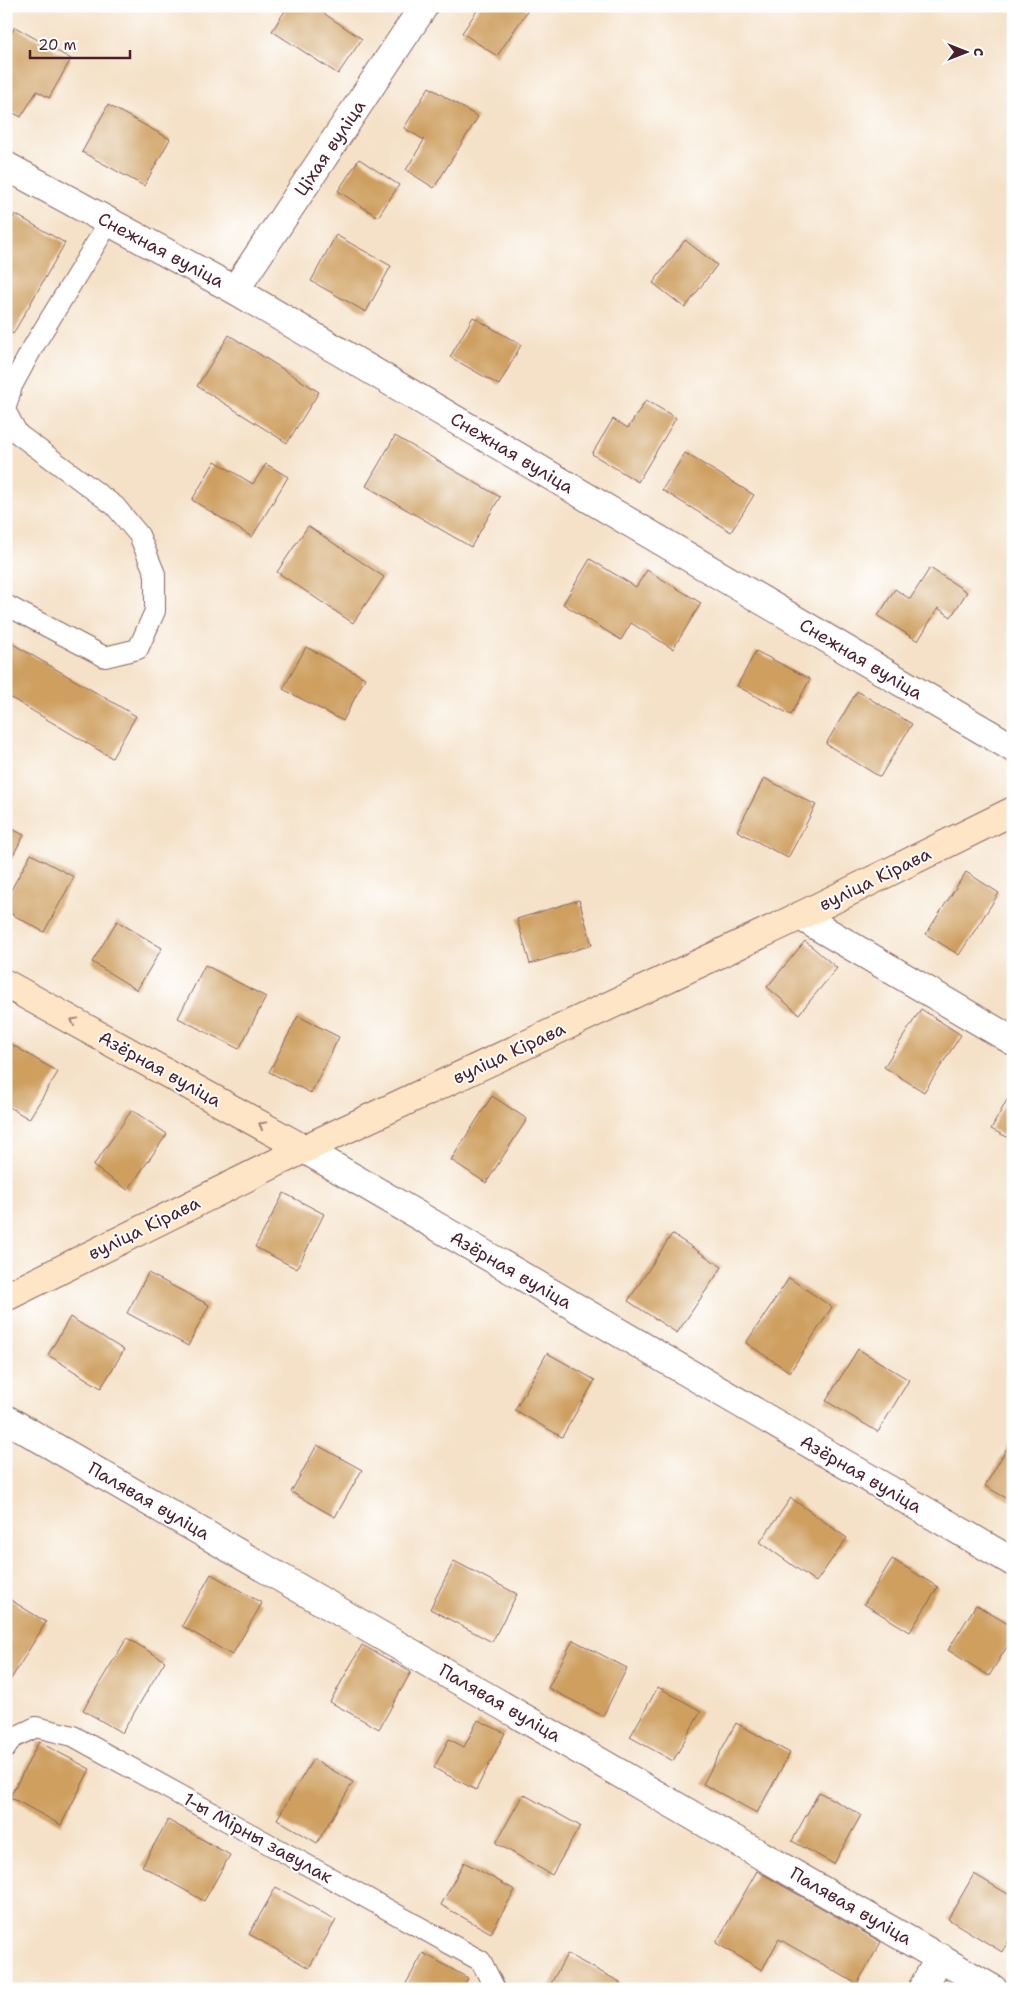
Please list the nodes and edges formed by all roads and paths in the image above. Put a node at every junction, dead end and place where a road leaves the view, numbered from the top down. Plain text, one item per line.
1 (424, 6) edge
2 (6, 166) edge
3 (109, 222) junction
4 (235, 290) junction
5 (9, 385) edge
6 (6, 407) edge
7 (6, 412) edge
8 (6, 605) edge
9 (1013, 748) edge
10 (1013, 811) edge
11 (800, 916) junction
12 (6, 984) edge
13 (1013, 1041) edge
14 (304, 1149) junction
15 (6, 1297) edge
16 (6, 1418) edge
17 (1013, 1562) edge
18 (6, 1748) edge
19 (940, 1957) junction
20 (495, 1989) edge
21 (922, 1989) edge
22 (993, 1989) edge

1 - 4 street, Ціхая вуліца
2 - 3 street, Снежная вуліца
3 - 4 street, Снежная вуліца
3 - 5 lane
4 - 9 street, Снежная вуліца
5 - 6 lane
7 - 8 lane
10 - 11 main road, вуліца Кірава
11 - 13 street
11 - 14 main road, вуліца Кірава
14 -> 12 main road, Азёрная вуліца
14 - 15 main road, вуліца Кірава
14 - 17 street, Азёрная вуліца
16 - 19 street, Палявая вуліца
18 - 20 lane, 1-ы Мірны завулак
19 - 21 street
19 - 22 street, Палявая вуліца

